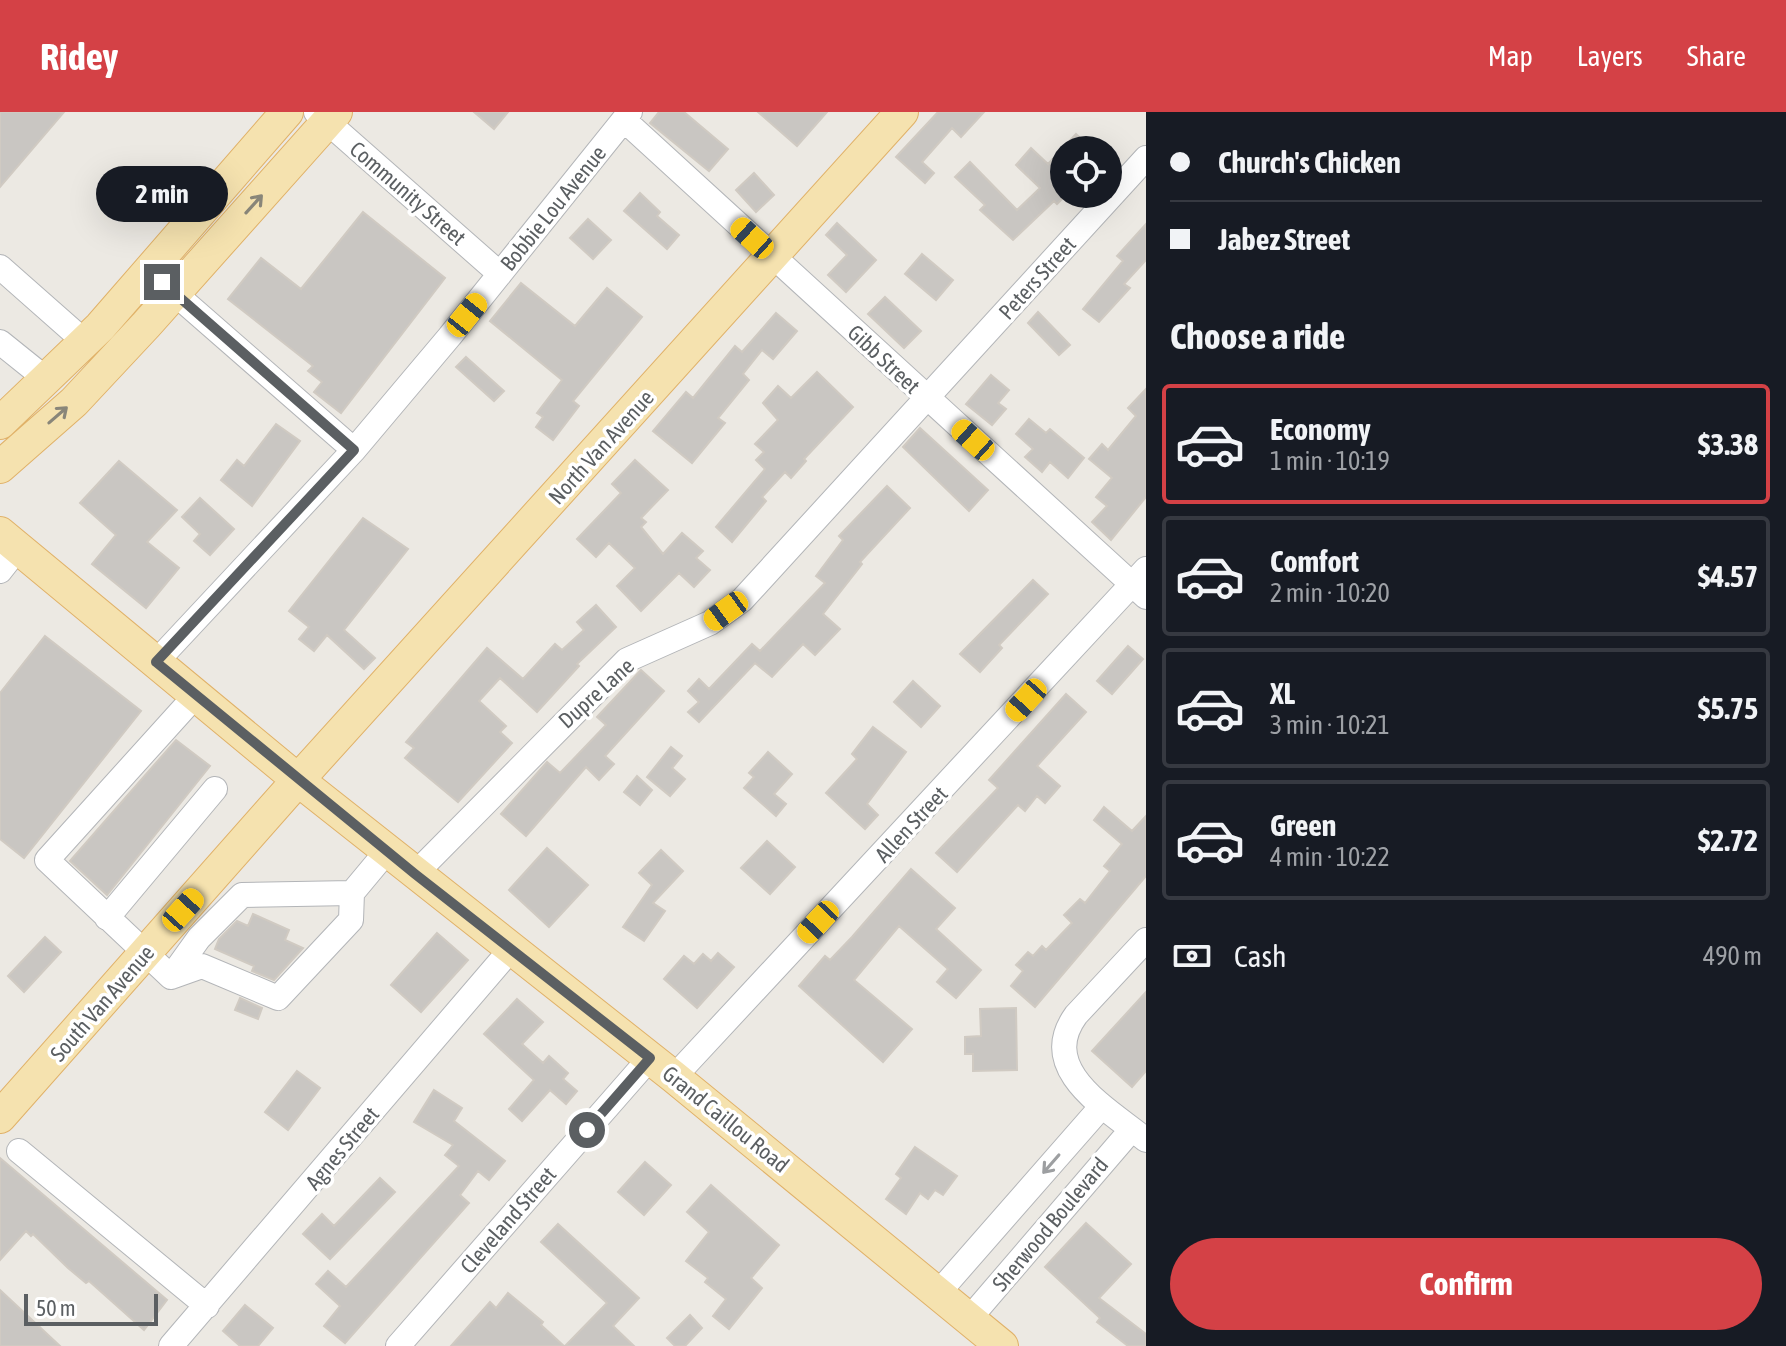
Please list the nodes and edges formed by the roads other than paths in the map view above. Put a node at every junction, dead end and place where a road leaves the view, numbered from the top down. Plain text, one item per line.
1 (287, 112) edge
2 (902, 112) edge
3 (326, 115) edge
4 (627, 116) edge
5 (1146, 158) edge
6 (774, 257) junction
7 (0, 267) edge
8 (149, 271) junction
9 (500, 274) junction
10 (176, 292) junction
11 (0, 342) edge
12 (85, 342) junction
13 (46, 379) junction
14 (927, 399) junction
15 (0, 423) edge
16 (354, 450) junction
17 (0, 467) edge
18 (6, 551) edge
19 (1141, 583) edge
20 (156, 662) junction
21 (196, 695) junction
22 (298, 780) junction
23 (215, 789) dead end
24 (387, 851) junction
25 (415, 874) junction
26 (352, 893) junction
27 (107, 918) junction
28 (1146, 940) edge
29 (512, 948) junction
30 (144, 954) junction
31 (171, 977) junction
32 (662, 1067) junction
33 (1102, 1106) junction
34 (0, 1117) edge
35 (1139, 1134) edge
36 (19, 1151) dead end
37 (939, 1292) junction
38 (207, 1306) junction
39 (969, 1319) junction
40 (171, 1346) edge
41 (398, 1346) edge
42 (1002, 1346) edge

1 - 8 main road
2 - 6 main road, North Van Avenue
3 - 9 street, Community Street
10 -> 3 main road
4 - 6 street, Gibb Street
4 - 9 street, Bobbie Lou Avenue
5 - 14 street, Peters Street
6 - 14 street, Gibb Street
6 - 22 main road, North Van Avenue
7 - 12 street
8 - 10 street
8 - 12 main road
9 - 16 street, Bobbie Lou Avenue
10 - 16 street
17 -> 10 main road
11 - 13 street
12 - 13 main road
13 - 15 main road
14 - 19 street, Gibb Street
14 - 25 street, Dupre Lane
16 - 20 street, Bobbie Lou Avenue
18 - 20 main road, Grand Caillou Road
19 - 32 street, Allen Street
20 - 21 main road, Grand Caillou Road
21 - 22 main road, Grand Caillou Road
21 - 27 street
22 - 24 main road, Grand Caillou Road
22 - 30 main road, South Van Avenue
23 - 27 street
24 - 25 main road, Grand Caillou Road
24 - 26 street
25 - 29 main road, Grand Caillou Road
26 - 31 street
26 - 31 street
27 - 30 street
28 - 33 street
29 - 32 main road, Grand Caillou Road
29 - 38 street, Agnes Street
30 - 31 street
30 - 34 main road, South Van Avenue
32 - 37 main road, Grand Caillou Road
32 - 41 street, Cleveland Street
33 - 35 street
33 -> 37 street, Sherwood Boulevard
35 - 39 street, Sherwood Boulevard
36 - 38 street
37 - 39 main road, Grand Caillou Road
38 - 40 street, Agnes Street
39 - 42 main road, Grand Caillou Road

